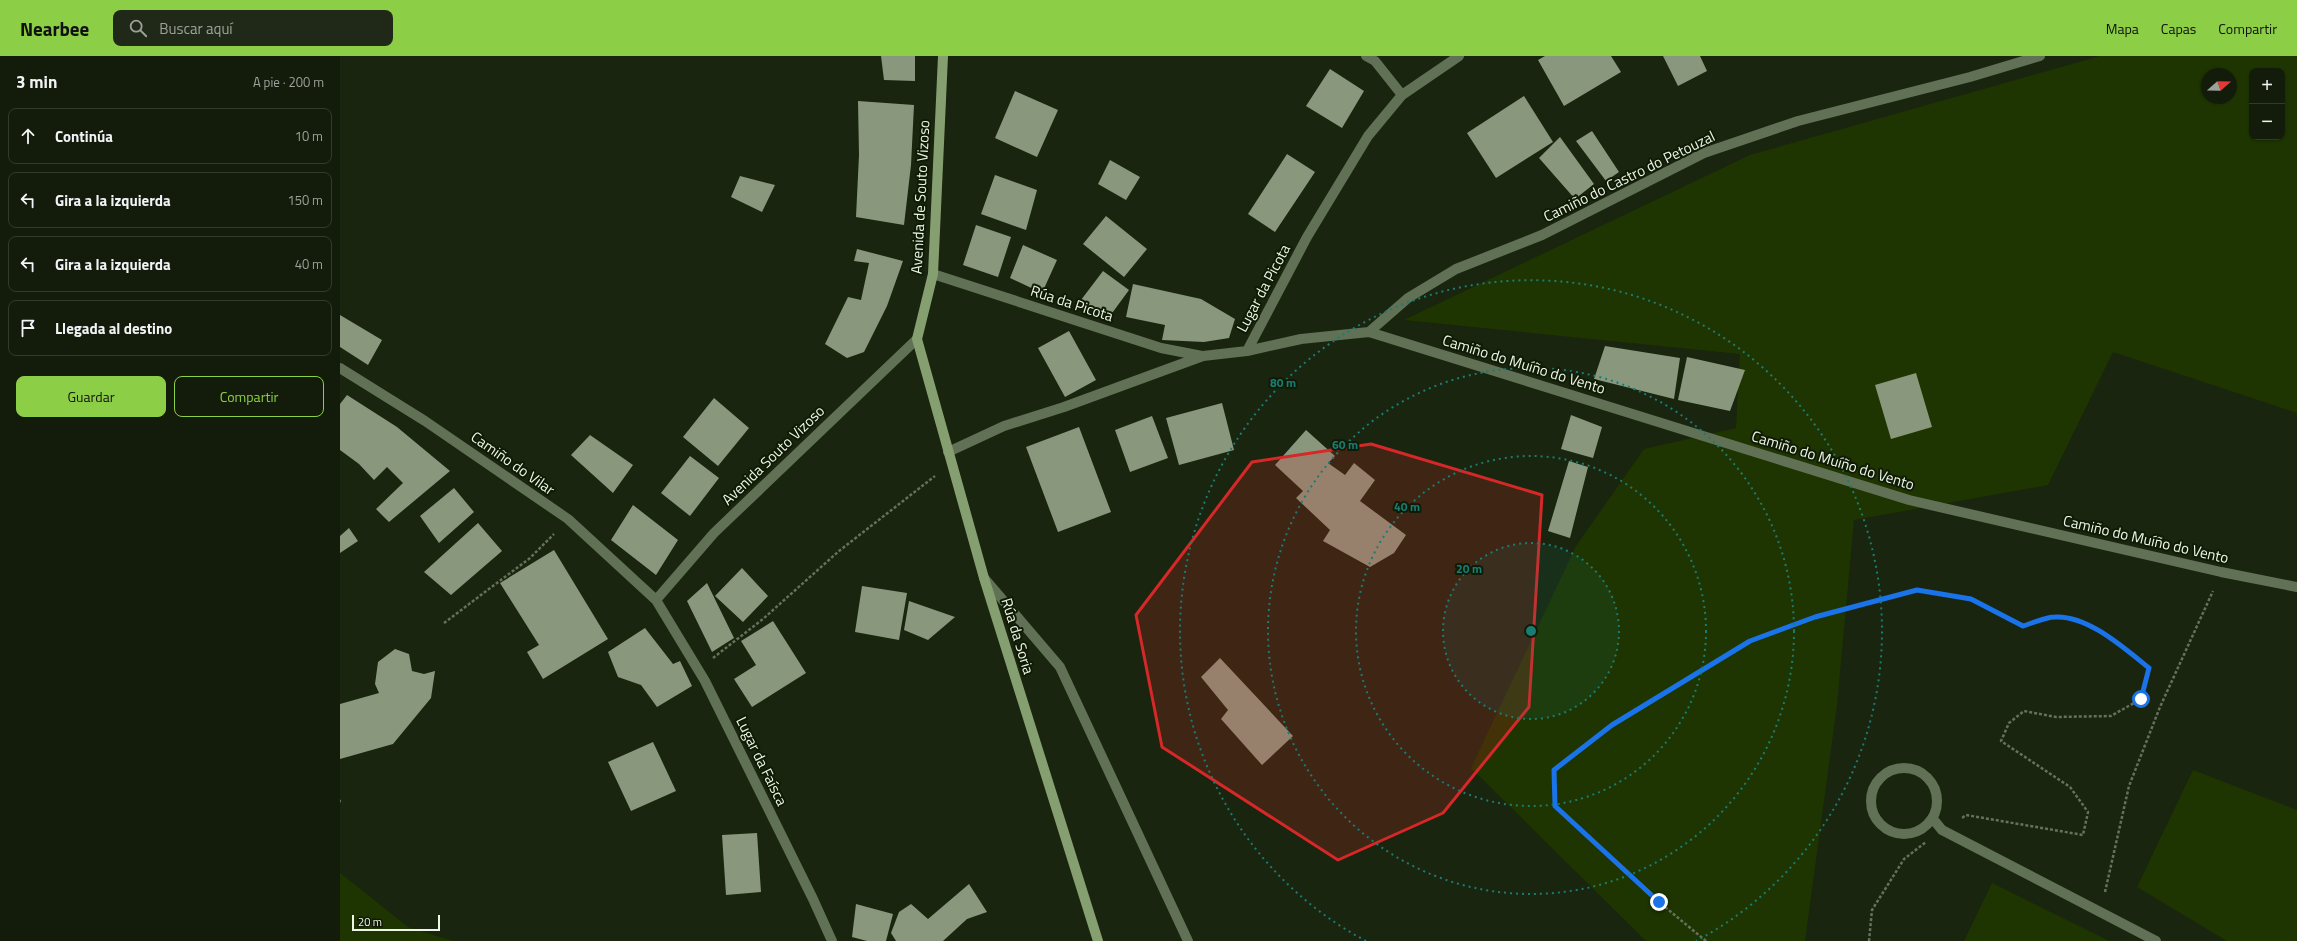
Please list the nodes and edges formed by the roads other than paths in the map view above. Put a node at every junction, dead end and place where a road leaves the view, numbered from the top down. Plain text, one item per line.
1 (943, 56) edge
2 (1366, 56) edge
3 (1459, 56) edge
4 (2040, 56) edge
5 (1402, 95) junction
6 (933, 274) junction
7 (1369, 332) junction
8 (917, 339) junction
9 (1247, 351) junction
10 (1203, 356) junction
11 (340, 368) edge
12 (948, 452) junction
13 (984, 578) junction
14 (2297, 587) edge
15 (656, 600) junction
16 (1933, 819) junction
17 (832, 941) edge
18 (1098, 941) edge
19 (1188, 941) edge
20 (2156, 941) edge

1 - 6 street, Avenida de Souto Vizoso
2 - 5 street
3 - 5 street, Lugar da Picota
4 - 7 street, Camiño do Castro do Petouzal
5 - 9 street, Lugar da Picota
6 - 8 street, Avenida de Souto Vizoso
6 - 10 street, Rúa da Picota
7 - 9 street
7 - 14 street, Camiño do Muíño do Vento
8 - 12 street, Rúa da Soria
8 - 15 street, Avenida Souto Vizoso
9 - 10 street, Lugar da Picota
10 - 12 street, Lugar da Picota
11 - 15 street, Camiño do Vilar
12 - 13 street, Rúa da Soria
13 - 18 street, Rúa da Soria
13 - 19 street
15 - 17 street, Lugar da Faísca
16 - 16 street
16 - 20 street

